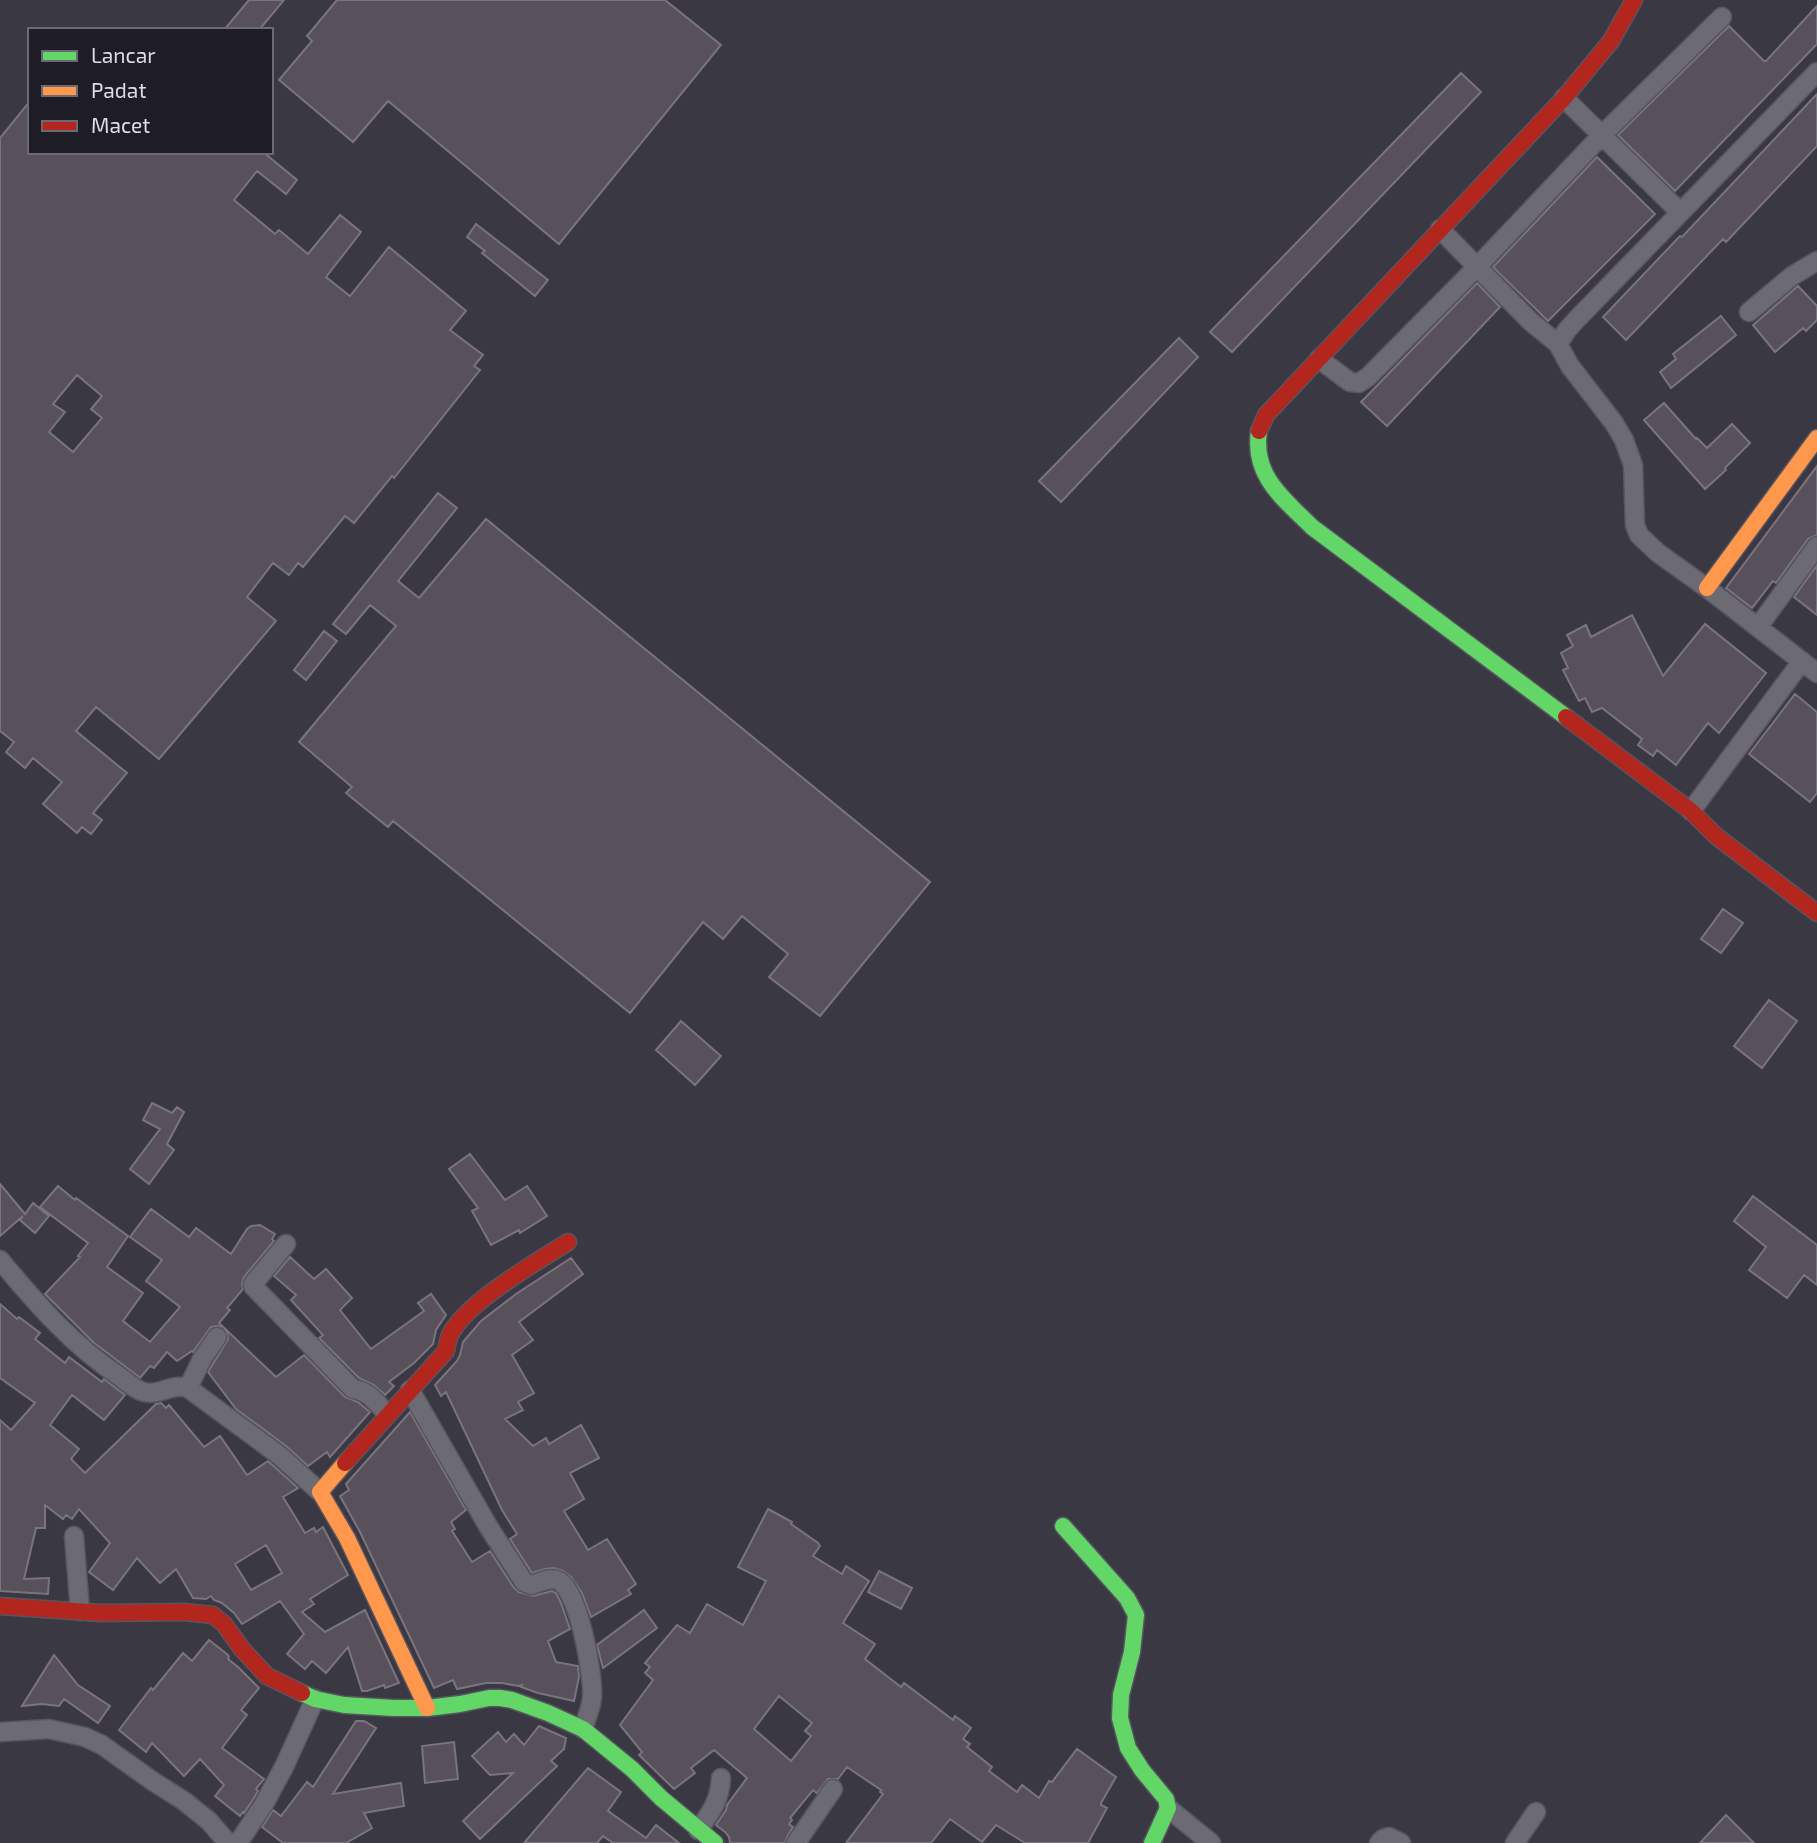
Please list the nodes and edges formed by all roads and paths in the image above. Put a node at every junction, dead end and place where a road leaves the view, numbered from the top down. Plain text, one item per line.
1 (1634, 0) edge
2 (1721, 17) dead end
3 (1817, 72) edge
4 (1564, 98) junction
5 (1601, 136) junction
6 (1680, 212) junction
7 (1440, 229) junction
8 (1817, 261) edge
9 (1476, 268) junction
10 (1749, 312) dead end
11 (1558, 344) junction
12 (1319, 359) junction
13 (1817, 438) edge
14 (1817, 547) edge
15 (1706, 587) junction
16 (1758, 627) junction
17 (1811, 663) edge
18 (1691, 811) junction
19 (1817, 913) edge
20 (568, 1242) dead end
21 (285, 1244) dead end
22 (0, 1260) edge
23 (217, 1338) dead end
24 (188, 1388) junction
25 (410, 1390) junction
26 (387, 1414) junction
27 (320, 1492) junction
28 (1063, 1526) dead end
29 (74, 1536) dead end
30 (0, 1606) edge
31 (80, 1611) junction
32 (315, 1699) junction
33 (427, 1708) junction
34 (583, 1729) junction
35 (0, 1732) edge
36 (721, 1778) dead end
37 (833, 1789) dead end
38 (1168, 1808) junction
39 (1536, 1812) dead end
40 (698, 1829) junction
41 (228, 1843) edge
42 (238, 1843) edge
43 (715, 1843) edge
44 (796, 1843) edge
45 (1152, 1843) edge
46 (1211, 1843) edge
47 (1379, 1843) edge
48 (1401, 1843) edge
49 (1515, 1843) edge

1 - 4 street
2 - 5 street
3 - 6 street
4 - 5 street
4 - 7 street
5 - 6 street
5 - 9 street
6 - 11 street
7 - 9 street
7 - 12 street
8 - 10 street
9 - 11 street
9 - 12 street
11 - 15 street
12 - 18 street
13 - 15 street
14 - 16 street
15 - 16 street
16 - 17 street
17 - 18 street
18 - 19 street
20 - 25 street
21 - 26 street
22 - 24 street
23 - 24 street
24 - 27 street
25 - 26 street
25 - 34 street
26 - 27 street
27 - 33 street
28 - 38 street
29 - 31 street
30 - 31 street
31 - 32 street
32 - 33 street
32 - 42 street
33 - 34 street
34 - 40 street
35 - 41 street
36 - 40 street
37 - 44 street
38 - 45 street
38 - 46 street
39 - 49 street
40 - 43 street
47 - 48 street

